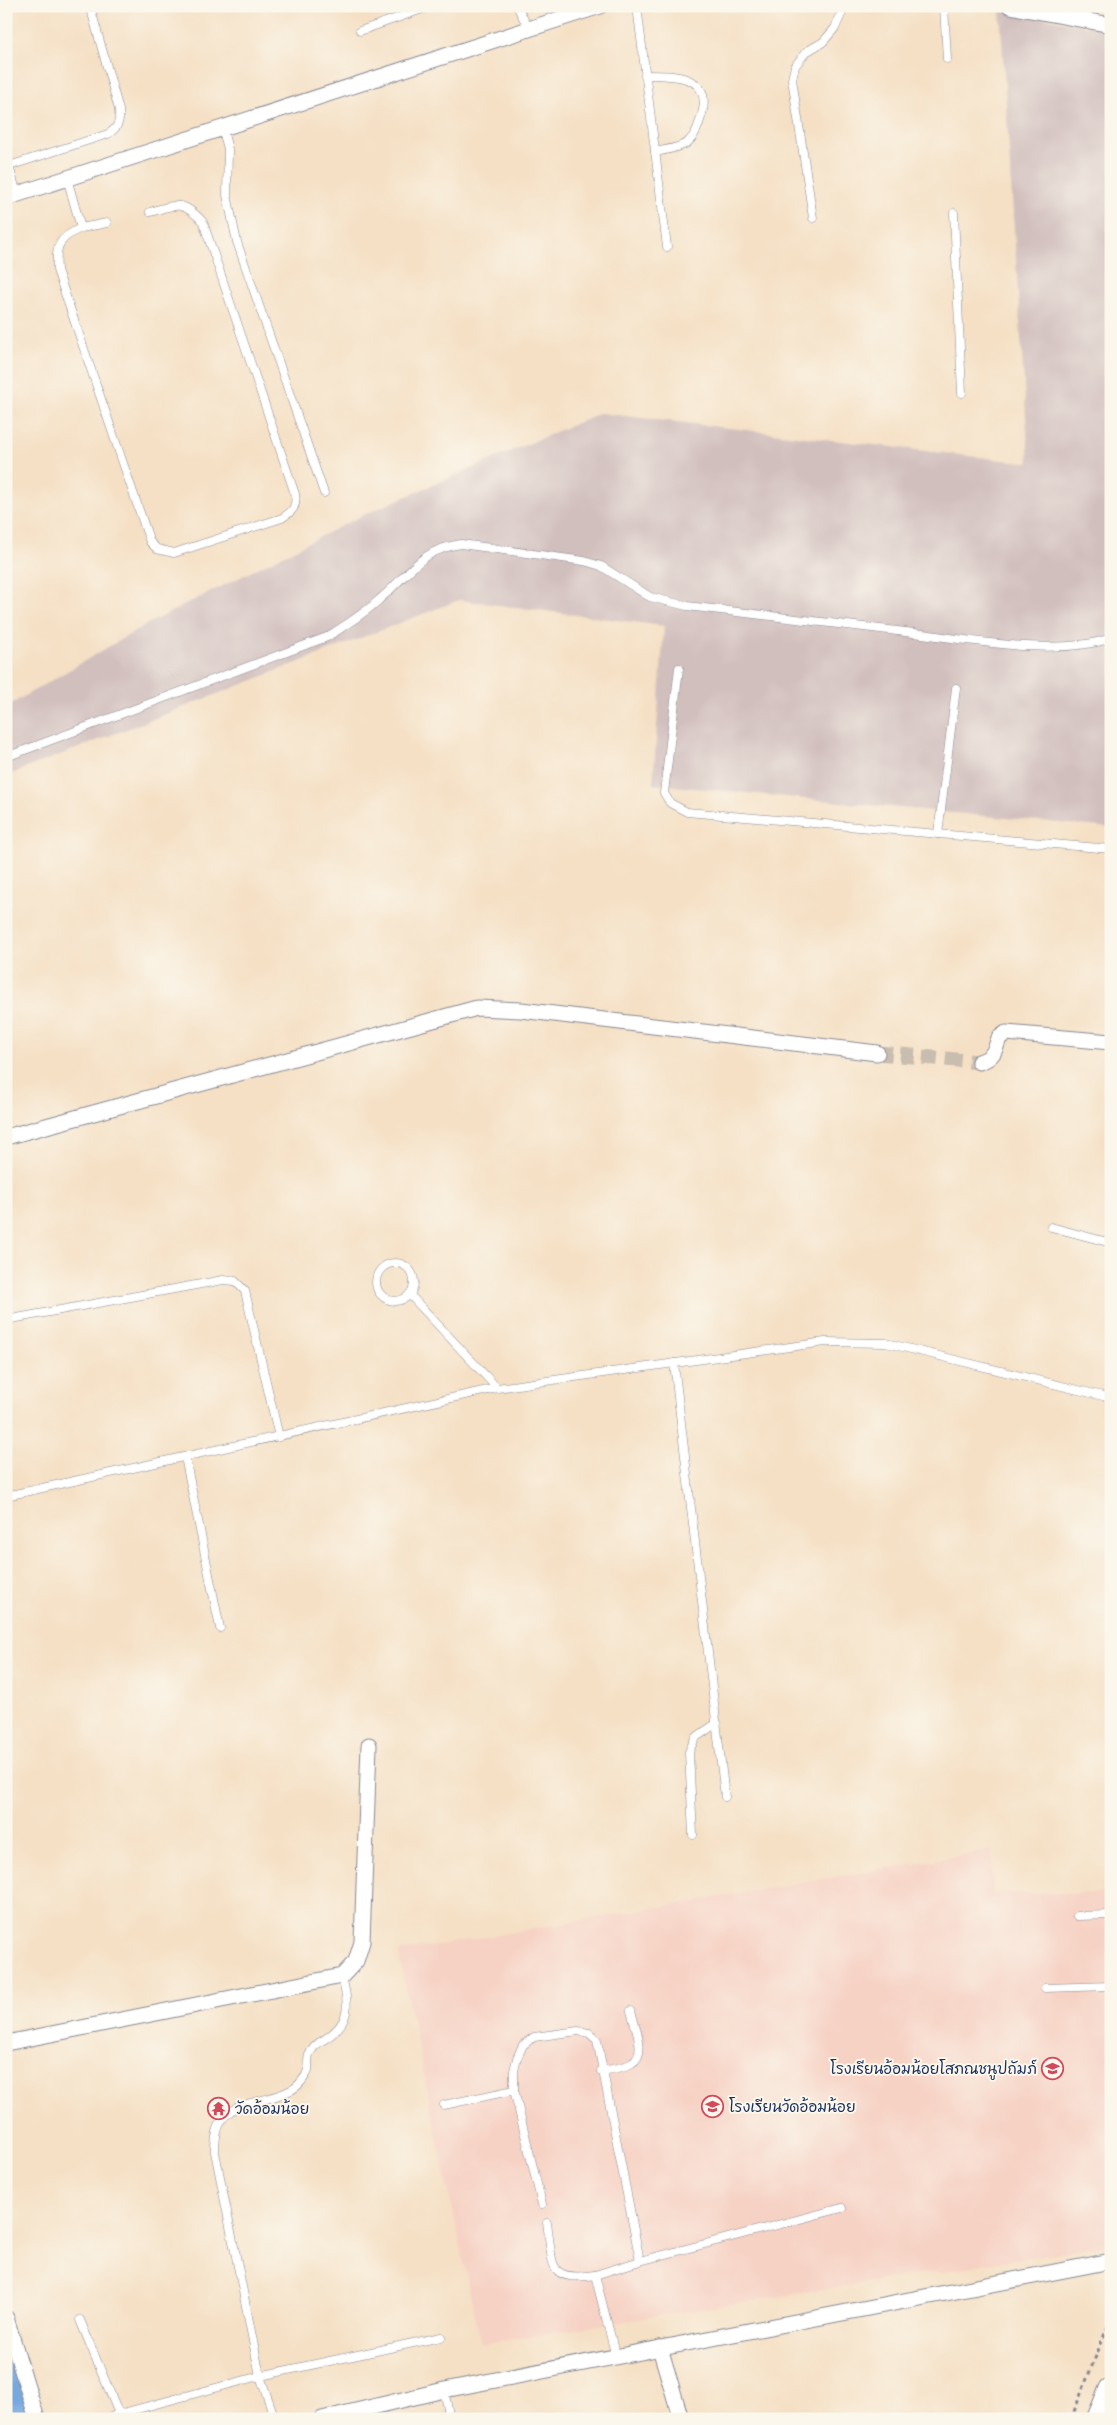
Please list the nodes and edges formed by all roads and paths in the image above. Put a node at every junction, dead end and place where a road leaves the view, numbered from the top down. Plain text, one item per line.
1 (90, 6) edge
2 (431, 6) edge
3 (516, 6) edge
4 (600, 6) edge
5 (637, 6) edge
6 (845, 6) edge
7 (944, 6) edge
8 (1010, 6) edge
9 (1082, 13) edge
10 (1111, 25) edge
11 (529, 29) junction
12 (360, 31) dead end
13 (947, 58) dead end
14 (645, 75) junction
15 (222, 127) junction
16 (655, 152) junction
17 (8, 166) edge
18 (67, 178) junction
19 (12, 196) edge
20 (150, 212) dead end
21 (954, 213) dead end
22 (813, 218) dead end
23 (107, 223) dead end
24 (81, 228) junction
25 (667, 247) dead end
26 (962, 393) dead end
27 (324, 493) dead end
28 (1111, 638) edge
29 (679, 668) dead end
30 (956, 688) dead end
31 (6, 757) edge
32 (938, 834) junction
33 (1111, 849) edge
34 (1111, 1042) edge
35 (877, 1053) tunnel mouth
36 (979, 1062) dead end
37 (6, 1137) edge
38 (1051, 1227) dead end
39 (1111, 1243) edge
40 (410, 1295) junction
41 (6, 1320) edge
42 (674, 1363) junction
43 (497, 1388) junction
44 (1111, 1398) edge
45 (279, 1437) junction
46 (185, 1458) junction
47 (6, 1496) edge
48 (220, 1628) dead end
49 (717, 1723) junction
50 (369, 1745) dead end
51 (725, 1797) dead end
52 (693, 1835) dead end
53 (1111, 1915) edge
54 (1077, 1916) dead end
55 (342, 1976) junction
56 (1111, 1986) edge
57 (1045, 1988) dead end
58 (631, 2011) dead end
59 (6, 2043) edge
60 (601, 2071) junction
61 (514, 2090) junction
62 (444, 2105) dead end
63 (542, 2204) dead end
64 (842, 2208) dead end
65 (546, 2222) dead end
66 (640, 2261) junction
67 (1111, 2261) edge
68 (596, 2275) junction
69 (6, 2318) edge
70 (1111, 2318) edge
71 (80, 2320) dead end
72 (442, 2337) dead end
73 (660, 2348) junction
74 (616, 2357) junction
75 (260, 2376) junction
76 (444, 2390) junction
77 (1111, 2390) edge
78 (1111, 2404) edge
79 (119, 2414) junction
80 (37, 2419) edge
81 (106, 2419) edge
82 (275, 2419) edge
83 (322, 2419) edge
84 (450, 2419) edge
85 (681, 2419) edge
86 (1071, 2419) edge
87 (1100, 2419) edge
88 (1108, 2419) edge

1 - 17 lane
2 - 12 lane
3 - 11 lane
4 - 11 street
5 - 14 lane
6 - 22 lane
7 - 13 lane
8 - 9 street
9 - 10 street
11 - 15 street
14 - 16 lane
14 - 16 lane
15 - 18 street
15 - 27 lane
16 - 25 lane
17 - 19 lane
18 - 19 street
18 - 24 lane
20 - 24 lane
21 - 26 lane
23 - 24 lane
28 - 31 lane
29 - 32 lane
30 - 32 lane
32 - 33 lane
34 - 36 street
35 - 37 street
38 - 39 lane
40 - 40 lane
40 - 43 lane
41 - 45 lane
42 - 43 lane
42 - 44 lane
42 - 49 lane
43 - 45 lane
45 - 46 lane
46 - 47 lane
46 - 48 lane
49 - 51 lane
49 - 52 lane
50 - 55 street
53 - 54 lane
55 - 59 street
55 - 75 lane
56 - 57 lane
58 - 60 lane
60 - 61 lane
60 - 66 lane
61 - 62 lane
61 - 63 lane
64 - 66 lane
65 - 68 lane
66 - 68 lane
67 - 73 street
68 - 74 lane
69 - 80 street
70 - 86 path
71 - 79 lane
72 - 75 lane
73 - 74 street
73 - 85 street
74 - 76 street
75 - 79 lane
75 - 82 lane
76 - 83 street
76 - 84 lane
77 - 87 main road
78 - 88 main road
79 - 81 lane

